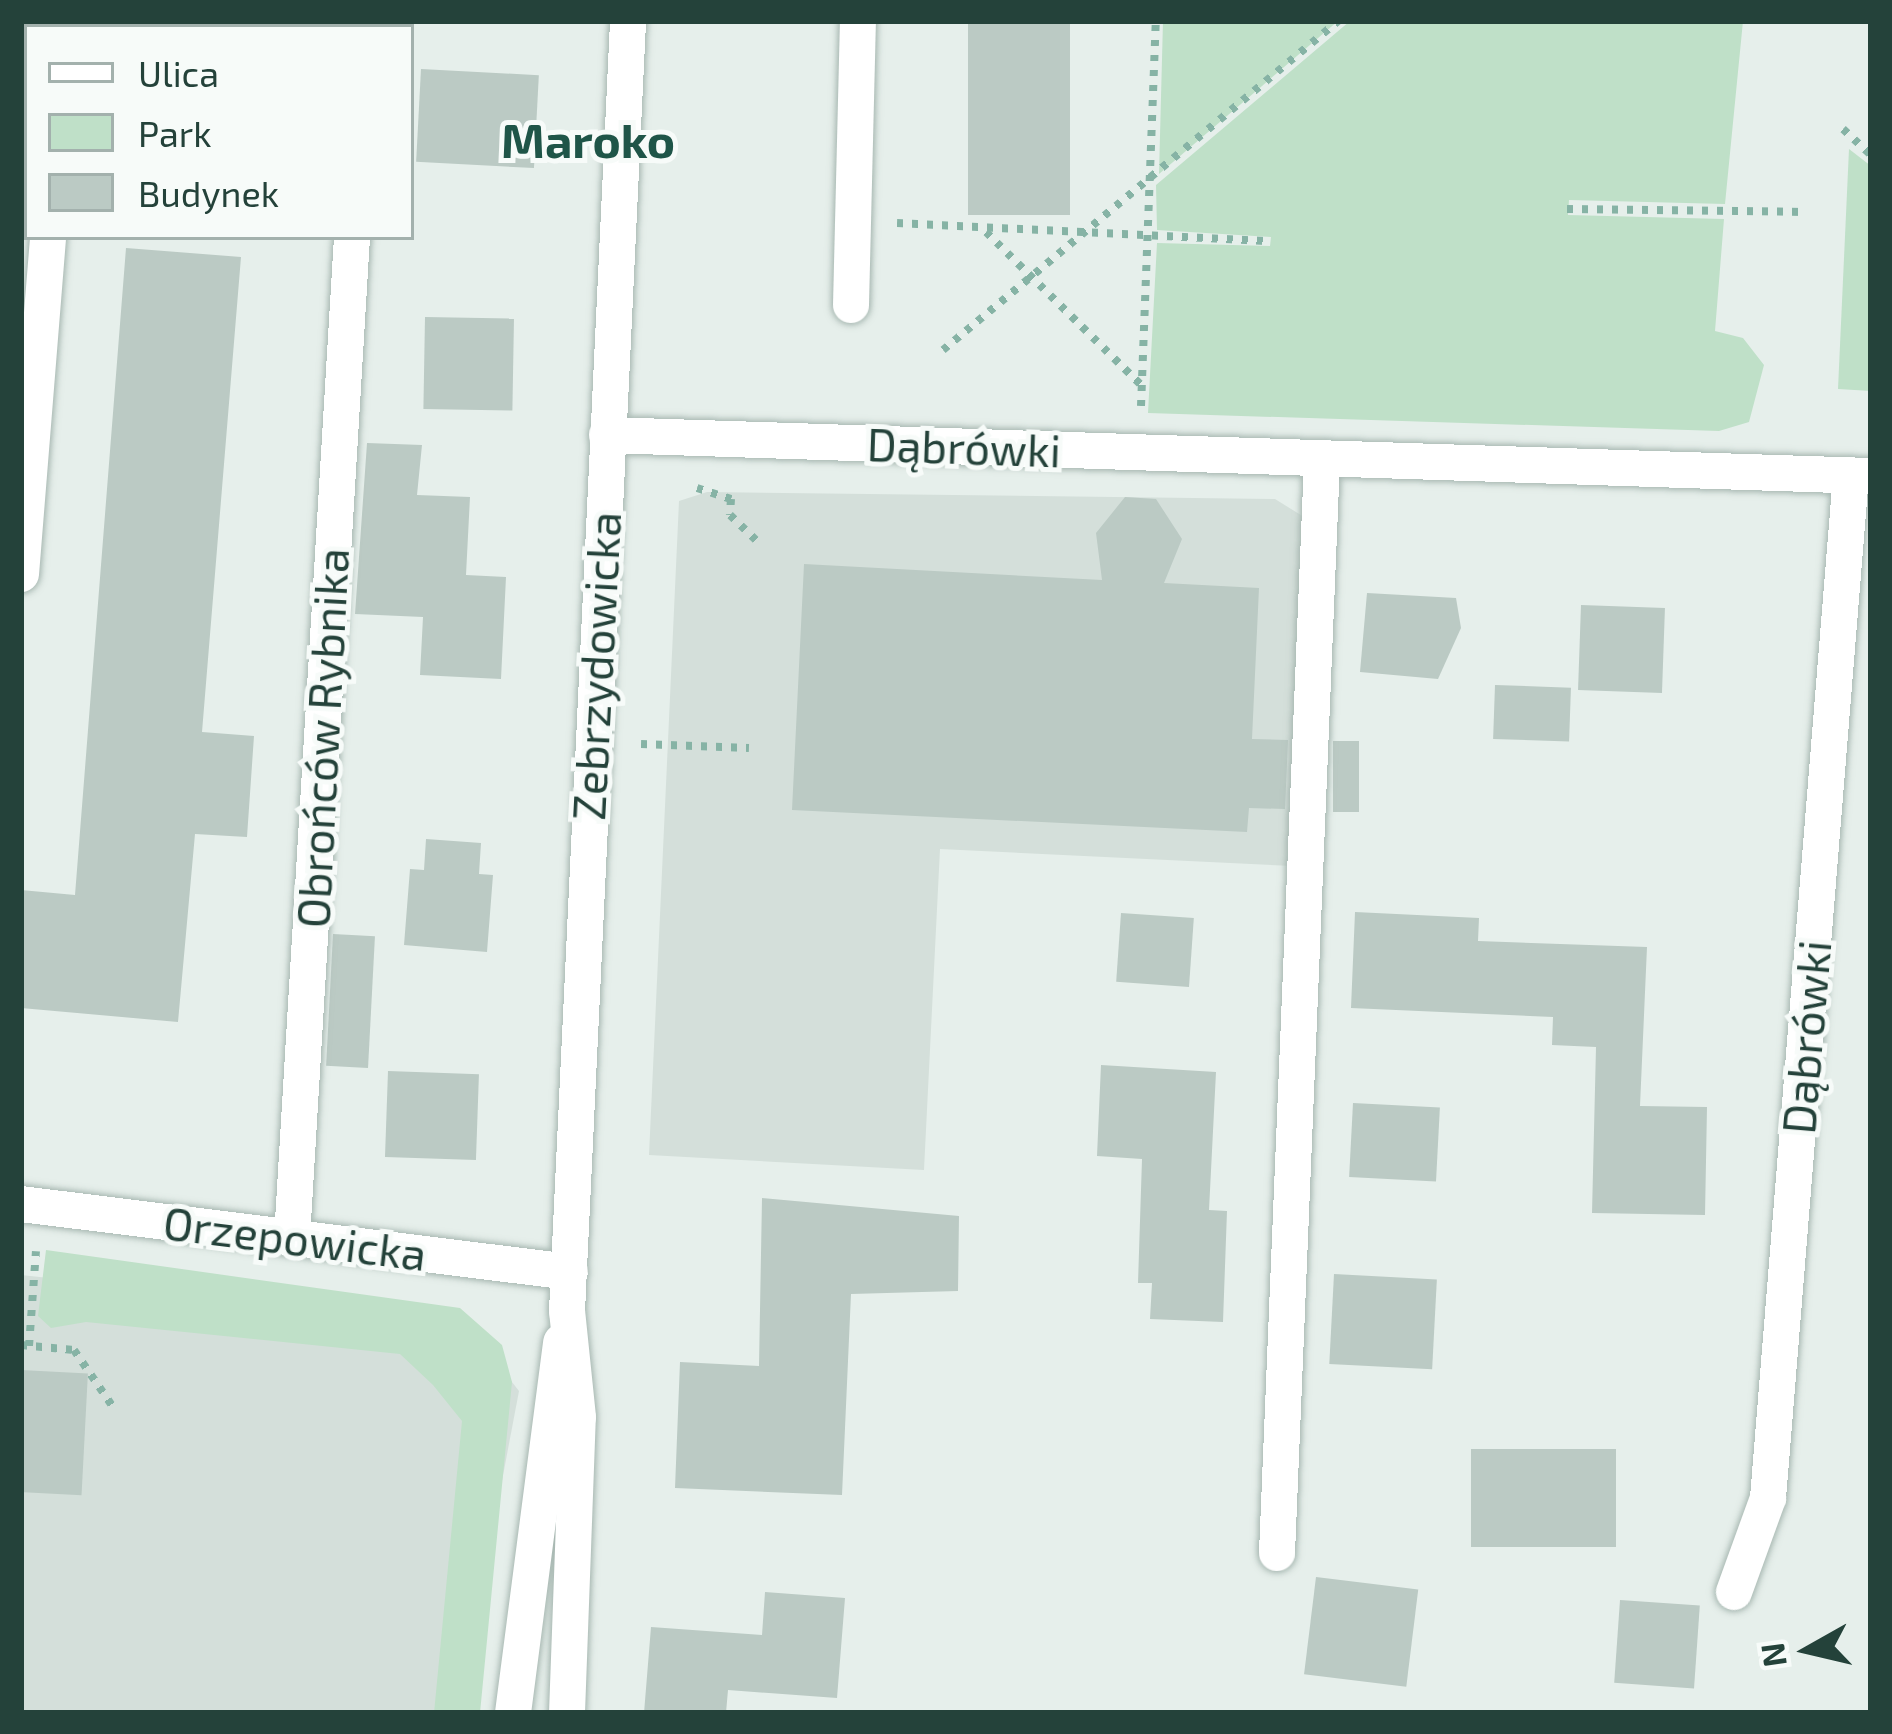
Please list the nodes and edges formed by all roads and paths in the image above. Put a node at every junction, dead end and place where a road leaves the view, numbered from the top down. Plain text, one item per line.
1 (628, 21) edge
2 (858, 21) edge
3 (1156, 21) edge
4 (1338, 21) edge
5 (1843, 129) dead end
6 (1871, 155) edge
7 (1148, 183) junction
8 (1568, 209) dead end
9 (1804, 212) dead end
10 (897, 223) dead end
11 (986, 232) junction
12 (1088, 235) junction
13 (1146, 236) junction
14 (352, 240) edge
15 (1271, 241) dead end
16 (38, 253) edge
17 (1029, 282) junction
18 (851, 304) dead end
19 (943, 350) dead end
20 (1141, 385) junction
21 (1140, 419) dead end
22 (607, 436) junction
23 (1322, 459) junction
24 (1861, 476) edge
25 (697, 488) dead end
26 (758, 542) dead end
27 (21, 574) edge
28 (640, 744) dead end
29 (749, 748) dead end
30 (21, 1204) edge
31 (292, 1238) junction
32 (35, 1262) dead end
33 (569, 1271) junction
34 (567, 1311) junction
35 (25, 1345) edge
36 (112, 1407) dead end
37 (1277, 1553) dead end
38 (1734, 1592) dead end
39 (513, 1713) edge
40 (567, 1713) edge

1 - 22 street, Zebrzydowicka
2 - 18 street
3 - 7 path
4 - 7 path
5 - 6 path
7 - 12 path
7 - 13 path
8 - 9 path
10 - 11 path
11 - 12 path
11 - 17 path
12 - 13 path
12 - 17 path
13 - 15 path
13 - 20 path
14 - 31 street, Obrońców Rybnika
16 - 27 street
17 - 19 path
17 - 20 path
20 - 21 path
22 - 23 street, Dąbrówki
22 - 33 street, Zebrzydowicka
23 - 24 street, Dąbrówki
23 - 37 street
24 - 38 street, Dąbrówki
25 - 26 path
28 - 29 path
30 - 31 street, Orzepowicka
31 - 33 street, Orzepowicka
32 - 35 path
33 - 34 street, Zebrzydowicka
34 - 39 street, Zebrzydowicka
34 - 40 street, Zebrzydowicka
35 - 36 path

